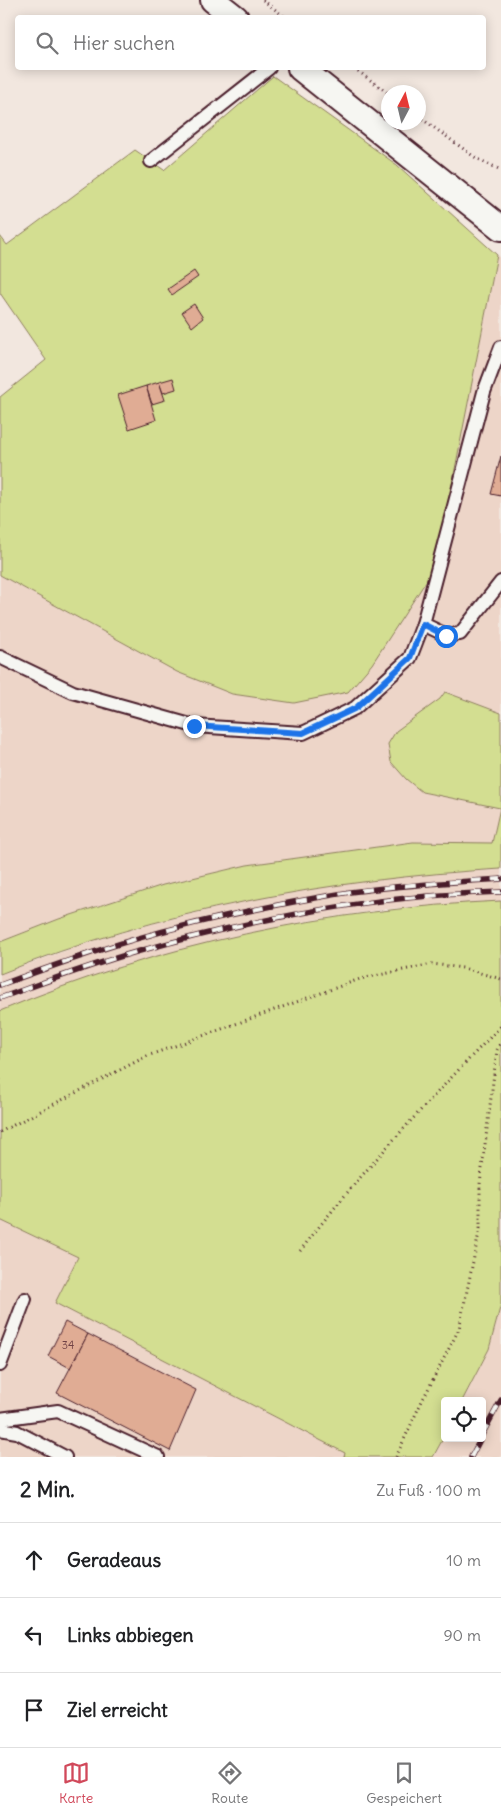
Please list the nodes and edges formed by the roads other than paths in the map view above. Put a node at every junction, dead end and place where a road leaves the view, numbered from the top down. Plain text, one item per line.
1 (213, 0) edge
2 (232, 15) edge
3 (265, 70) edge
4 (303, 70) edge
5 (151, 161) dead end
6 (501, 228) edge
7 (501, 347) edge
8 (501, 582) edge
9 (423, 624) junction
10 (0, 657) edge
11 (25, 1299) dead end
12 (0, 1365) edge
13 (0, 1420) edge
14 (0, 1429) edge
15 (65, 1457) edge
16 (158, 1457) edge

1 - 2 street
3 - 5 lane
4 - 6 street
7 - 9 lane
8 - 9 lane
9 - 10 lane
11 - 12 lane
13 - 16 lane
14 - 15 lane

